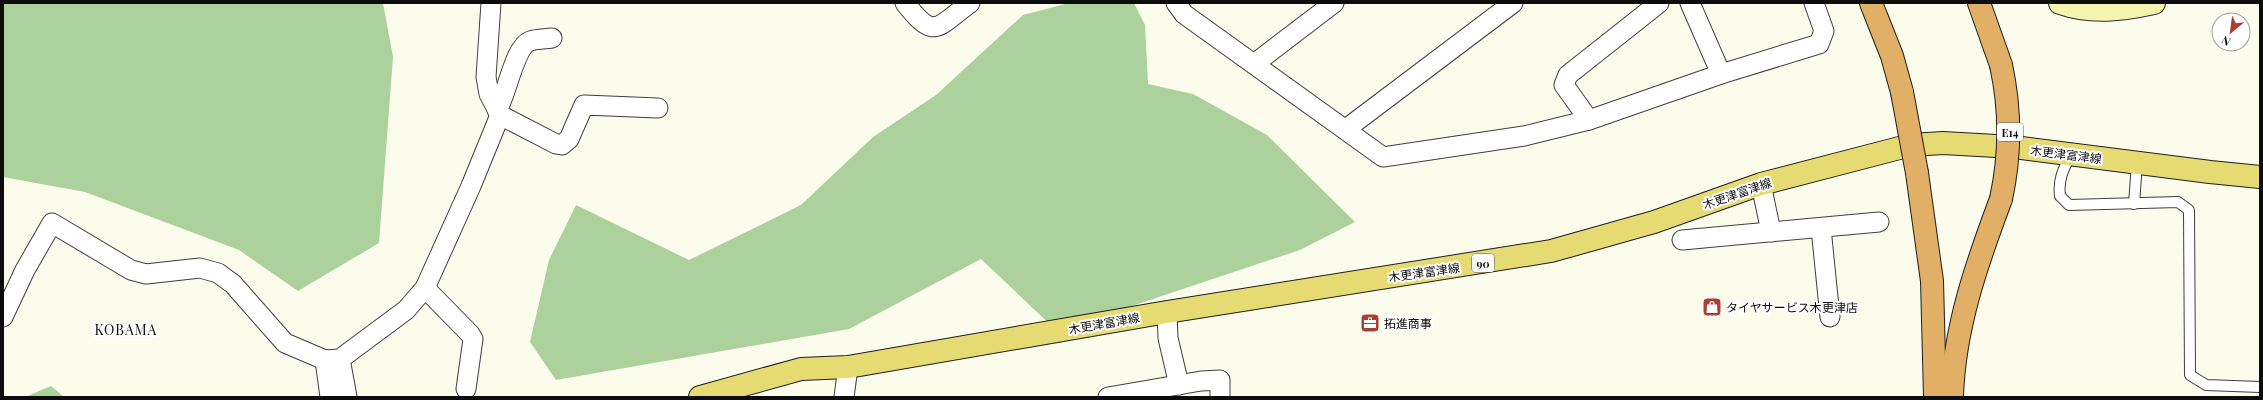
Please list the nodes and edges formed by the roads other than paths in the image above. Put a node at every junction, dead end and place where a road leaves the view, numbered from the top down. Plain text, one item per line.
1 (491, 3) edge
2 (905, 3) edge
3 (970, 3) edge
4 (1176, 3) edge
5 (1334, 3) edge
6 (1513, 3) edge
7 (1659, 3) edge
8 (1690, 3) edge
9 (1814, 3) edge
10 (1871, 3) edge
11 (1979, 3) edge
12 (2060, 3) edge
13 (2154, 3) edge
14 (552, 38) dead end
15 (1254, 64) junction
16 (1721, 74) junction
17 (658, 108) dead end
18 (499, 112) junction
19 (1588, 120) junction
20 (1346, 130) junction
21 (2071, 155) junction
22 (2137, 163) junction
23 (2260, 177) edge
24 (1761, 184) junction
25 (2134, 204) junction
26 (1879, 222) dead end
27 (1821, 228) junction
28 (1771, 232) junction
29 (1682, 240) dead end
30 (425, 288) junction
31 (1167, 312) junction
32 (3, 317) edge
33 (1830, 317) dead end
34 (333, 360) junction
35 (848, 366) junction
36 (1179, 385) junction
37 (2260, 387) edge
38 (466, 389) dead end
39 (330, 397) edge
40 (347, 397) edge
41 (700, 397) edge
42 (844, 397) edge
43 (1108, 397) edge
44 (1220, 397) edge
45 (1935, 397) edge
46 (1952, 397) edge

1 - 18 street
2 - 3 street
4 - 15 street
5 - 15 street
6 - 20 street
7 - 19 street
8 - 16 street
9 - 16 street
10 - 45 highway, bridge
11 - 46 highway, E14, bridge
12 - 13 street
14 - 18 street
15 - 20 street
16 - 19 street
17 - 18 street
18 - 30 street
19 - 20 street
21 - 22 main road, 木更津富津線 / 90
21 - 24 main road, 木更津富津線 / 90
21 - 25 lane
22 - 23 main road, 木更津富津線 / 90
22 - 25 lane
24 - 28 street
24 - 31 main road, 木更津富津線 / 90
25 - 37 lane
26 - 27 street
27 - 28 street
27 - 33 street
28 - 29 street
30 - 34 street
30 - 38 street
31 - 35 main road, 木更津富津線 / 90
31 - 36 street
32 - 34 street
34 - 39 street
34 - 40 street
35 - 41 main road, 木更津富津線 / 90
35 - 42 street
36 - 43 street
36 - 44 street

